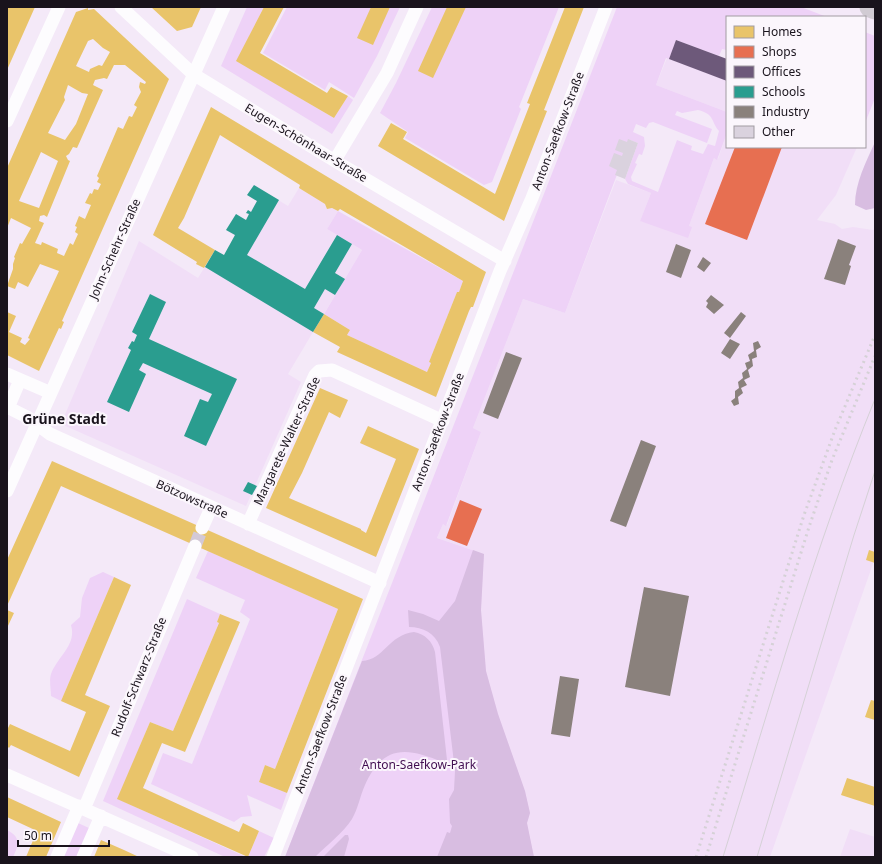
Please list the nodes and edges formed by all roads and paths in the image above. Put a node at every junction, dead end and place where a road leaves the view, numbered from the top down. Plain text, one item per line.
1 (59, 7) edge
2 (121, 7) edge
3 (224, 7) edge
4 (417, 7) edge
5 (606, 7) edge
6 (870, 7) edge
7 (875, 9) edge
8 (193, 74) junction
9 (7, 121) edge
10 (335, 160) junction
11 (505, 261) junction
12 (7, 374) edge
13 (20, 380) junction
14 (51, 393) junction
15 (7, 407) edge
16 (443, 421) junction
17 (37, 426) junction
18 (7, 491) edge
19 (210, 508) junction
20 (248, 524) junction
21 (202, 528) tunnel mouth
22 (195, 546) tunnel mouth
23 (380, 583) junction
24 (7, 775) edge
25 (82, 808) junction
26 (101, 816) junction
27 (57, 857) edge
28 (83, 857) edge
29 (192, 857) edge
30 (273, 857) edge

1 - 9 street
2 - 8 street, Eugen-Schönhaar-Straße
3 - 8 street, John-Schehr-Straße
4 - 10 street
5 - 11 street, Anton-Saefkow-Straße
6 - 7 main road
8 - 10 street, Eugen-Schönhaar-Straße
8 - 14 street, John-Schehr-Straße
10 - 11 street, Eugen-Schönhaar-Straße
11 - 16 street, Anton-Saefkow-Straße
12 - 13 street
13 - 14 street
13 - 15 street, Bötzowstraße
14 - 17 street, John-Schehr-Straße
15 - 17 street, Bötzowstraße
16 - 20 street, Margarete-Walter-Straße
16 - 23 street, Anton-Saefkow-Straße
17 - 18 street, John-Schehr-Straße
17 - 19 street, Bötzowstraße
19 - 20 street, Bötzowstraße
19 - 21 street
20 - 23 street, Bötzowstraße
22 - 25 street, Rudolf-Schwarz-Straße
23 - 30 street, Anton-Saefkow-Straße
24 - 25 street
25 - 26 street
25 - 27 street, Rudolf-Schwarz-Straße
26 - 28 street
26 - 29 street

